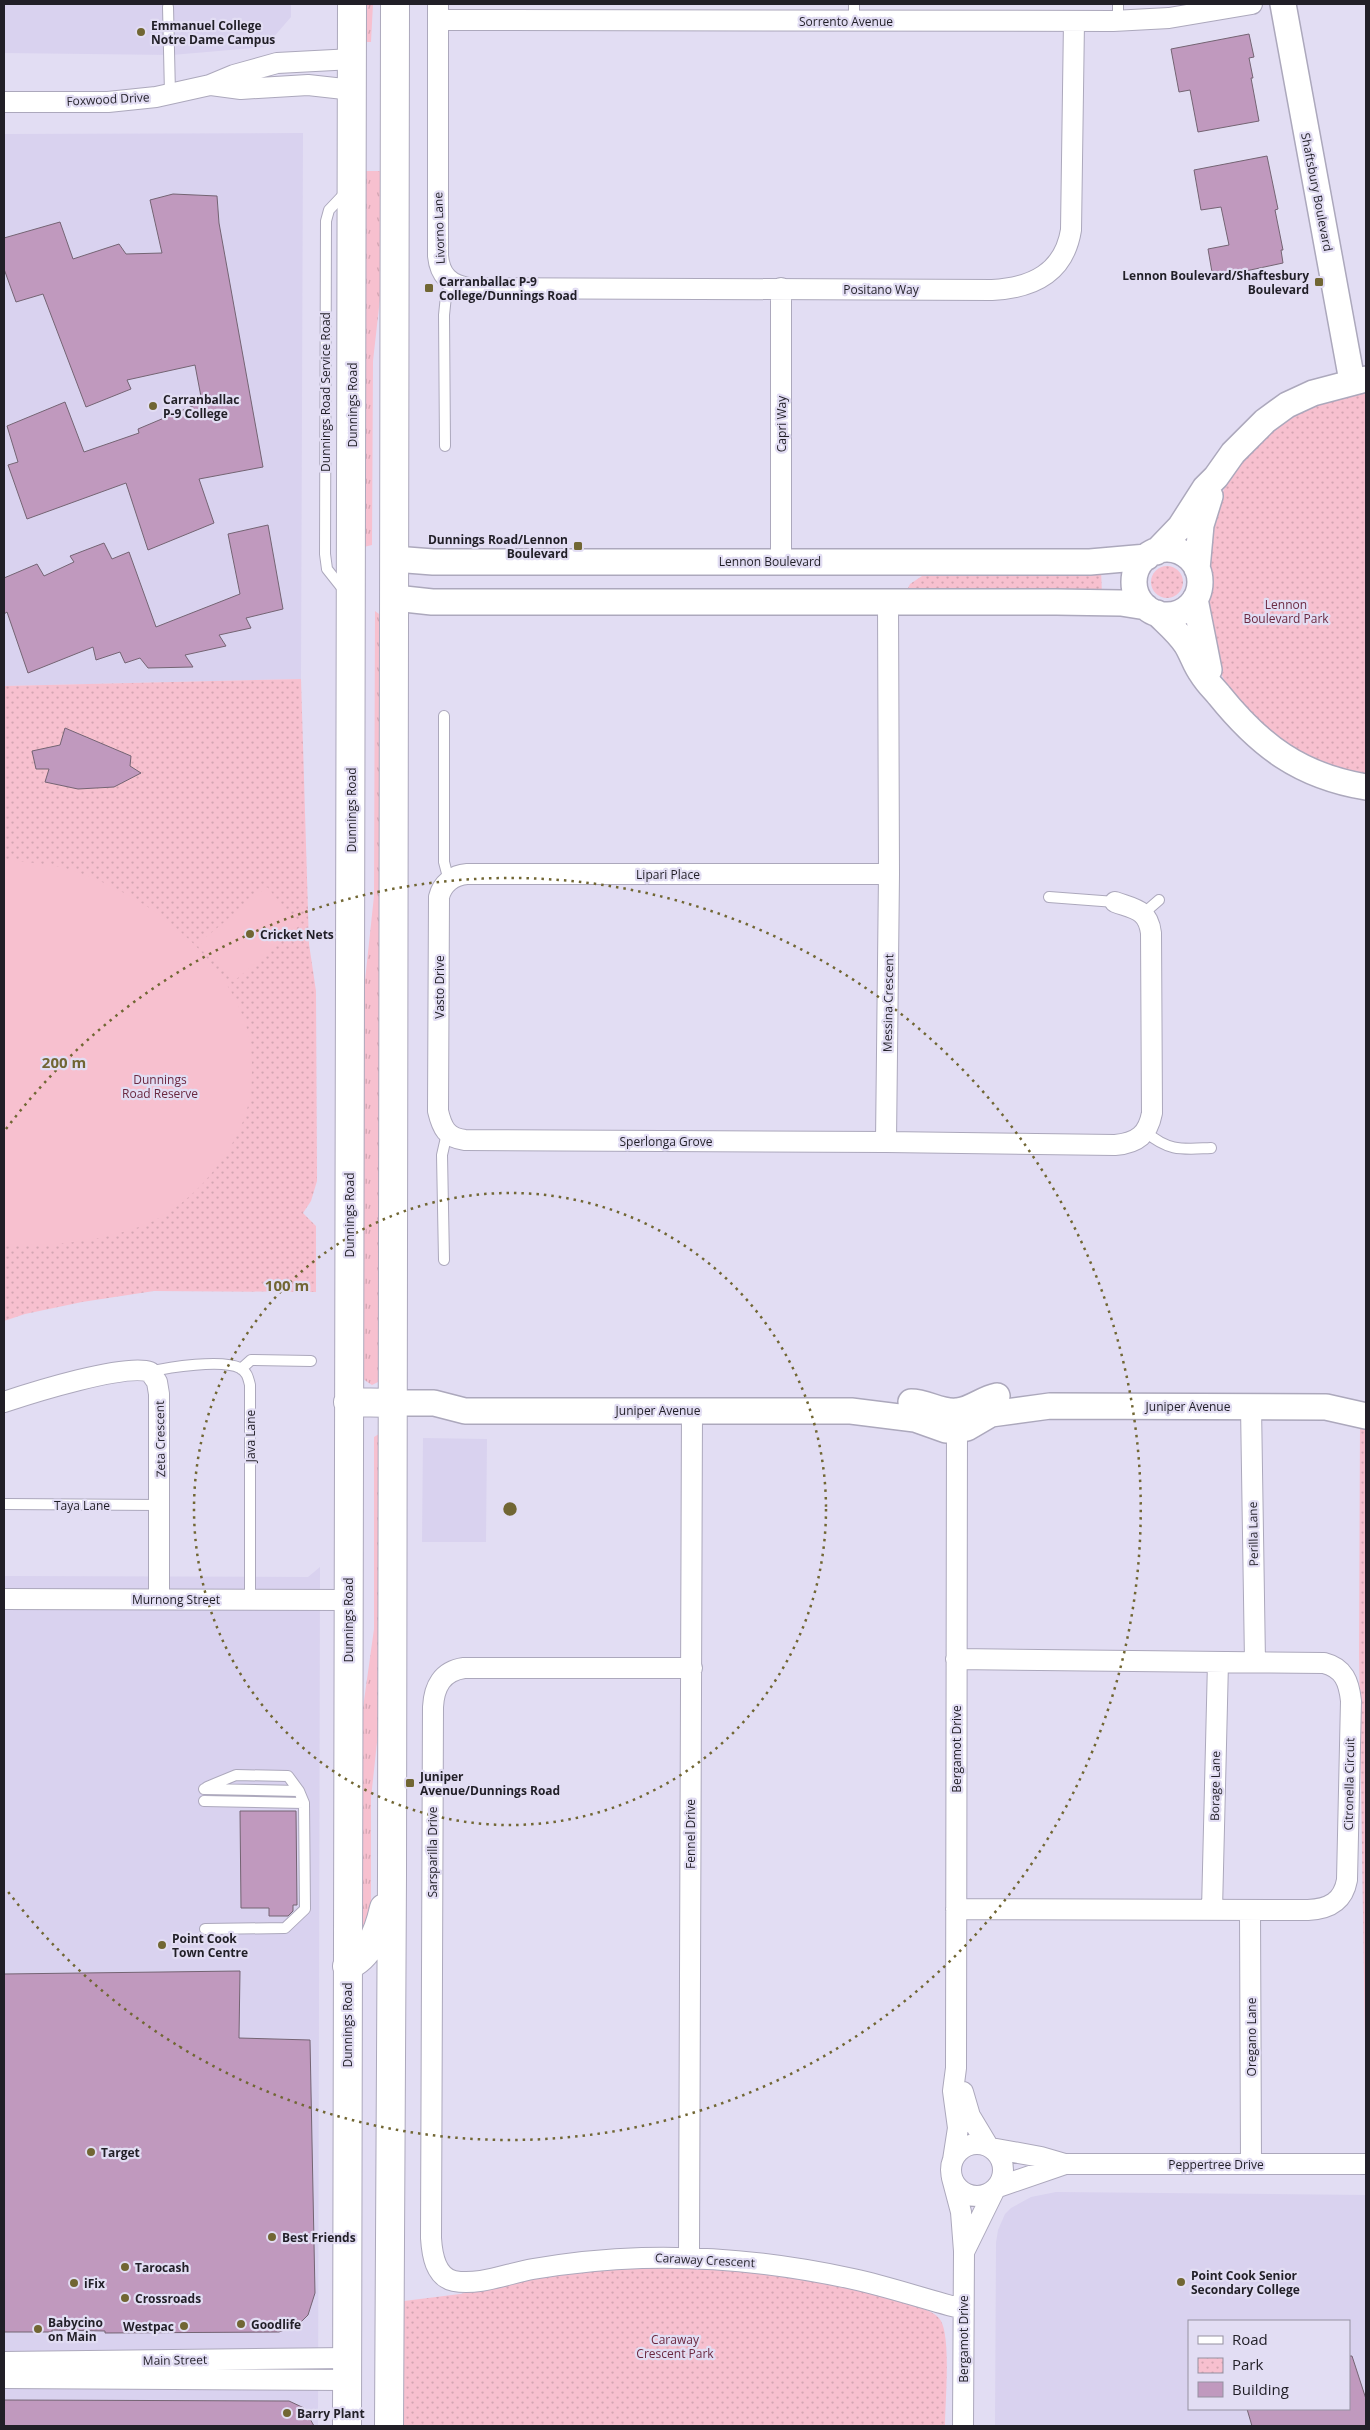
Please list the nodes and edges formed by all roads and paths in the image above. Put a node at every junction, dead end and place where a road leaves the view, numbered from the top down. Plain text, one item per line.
1 (352, 4) edge
2 (395, 4) edge
3 (1252, 4) edge
4 (1283, 4) edge
5 (168, 7) dead end
6 (438, 12) edge
7 (1118, 12) edge
8 (854, 13) edge
9 (986, 13) edge
10 (1074, 21) junction
11 (353, 59) junction
12 (394, 64) junction
13 (210, 85) junction
14 (353, 90) junction
15 (394, 92) junction
16 (170, 94) junction
17 (4, 102) edge
18 (352, 187) junction
19 (452, 282) junction
20 (781, 288) junction
21 (1359, 380) edge
22 (445, 446) dead end
23 (1216, 477) junction
24 (1152, 554) junction
25 (352, 557) junction
26 (394, 559) junction
27 (781, 560) junction
28 (889, 562) junction
29 (1197, 570) junction
30 (352, 595) junction
31 (394, 598) junction
32 (1196, 599) junction
33 (888, 602) junction
34 (1152, 610) junction
35 (1219, 695) junction
36 (444, 716) dead end
37 (1366, 787) edge
38 (889, 874) junction
39 (450, 881) junction
40 (1049, 897) dead end
41 (1114, 902) joint
42 (1146, 1132) junction
43 (447, 1133) junction
44 (886, 1142) junction
45 (1212, 1148) dead end
46 (444, 1260) dead end
47 (311, 1361) dead end
48 (241, 1369) junction
49 (150, 1372) junction
50 (1366, 1398) edge
51 (4, 1402) edge
52 (1251, 1406) junction
53 (1326, 1407) junction
54 (692, 1410) junction
55 (348, 1411) junction
56 (393, 1412) junction
57 (1366, 1416) edge
58 (957, 1421) junction
59 (4, 1504) edge
60 (160, 1505) junction
61 (4, 1599) edge
62 (159, 1599) junction
63 (250, 1600) junction
64 (348, 1600) junction
65 (956, 1659) junction
66 (1218, 1662) junction
67 (1255, 1662) junction
68 (692, 1668) junction
69 (298, 1791) junction
70 (204, 1801) dead end
71 (304, 1803) junction
72 (392, 1875) junction
73 (956, 1908) junction
74 (1212, 1910) junction
75 (1250, 1910) junction
76 (205, 1929) dead end
77 (347, 1966) junction
78 (956, 2068) junction
79 (990, 2147) junction
80 (1065, 2164) junction
81 (1251, 2164) junction
82 (1366, 2164) edge
83 (953, 2169) junction
84 (996, 2189) junction
85 (964, 2251) junction
86 (688, 2257) junction
87 (445, 2277) joint
88 (963, 2309) junction
89 (4, 2362) edge
90 (347, 2369) junction
91 (389, 2370) junction
92 (4, 2378) edge
93 (347, 2426) edge
94 (389, 2426) edge
95 (963, 2426) edge

1 - 11 main road, Dunnings Road
2 - 12 main road
3 - 7 street, Sorrento Avenue
4 - 21 street, Shaftsbury Boulevard
5 - 16 lane
6 - 8 street, Sorrento Avenue
6 - 19 street, Livorno Lane
7 - 10 street, Sorrento Avenue
8 - 9 street, Sorrento Avenue
9 - 10 street, Sorrento Avenue
10 - 20 street, Positano Way
11 - 12 main road
11 - 13 street, Foxwood Drive
11 - 14 main road, Dunnings Road
12 - 15 main road
13 - 14 street, Foxwood Drive
13 - 16 street, Foxwood Drive
14 - 15 main road
14 - 18 main road, Dunnings Road
15 - 26 main road
16 - 17 street, Foxwood Drive
18 - 25 main road, Dunnings Road
18 - 30 lane, Dunnings Road Service Road
19 - 20 street, Positano Way
19 - 22 lane
20 - 27 street, Capri Way
21 - 23 street
23 - 24 street
23 - 29 street
24 - 28 street, Lennon Boulevard
24 - 29 street
24 - 34 street
25 - 26 main road
25 - 30 main road, Dunnings Road
26 - 27 street, Lennon Boulevard
26 - 31 main road
27 - 28 street, Lennon Boulevard
28 - 33 street
29 - 32 street
30 - 31 main road
30 - 55 main road, Dunnings Road
31 - 33 street
31 - 56 main road
32 - 34 street
32 - 35 street
33 - 34 street
33 - 38 street, Messina Crescent
34 - 35 street
35 - 37 street
36 - 39 lane
38 - 39 street, Lipari Place
38 - 44 street, Messina Crescent
39 - 43 street, Vasto Drive
40 - 41 lane
41 - 42 street
42 - 44 street
42 - 45 lane
43 - 44 street, Sperlonga Grove
43 - 46 lane
47 - 48 lane
48 - 49 lane
48 - 63 lane, Java Lane
49 - 51 street
49 - 60 street, Zeta Crescent
50 - 53 street, Juniper Avenue
52 - 53 street, Juniper Avenue
52 - 58 street, Juniper Avenue
52 - 67 street, Perilla Lane
53 - 57 street, Juniper Avenue
54 - 56 street, Juniper Avenue
54 - 58 street, Juniper Avenue
54 - 68 street, Fennel Drive
55 - 56 main road
55 - 64 main road, Dunnings Road
56 - 72 main road
58 - 65 street, Bergamot Drive
59 - 60 lane, Taya Lane
60 - 62 street, Zeta Crescent
61 - 62 street, Murnong Street
62 - 63 street, Murnong Street
63 - 64 street, Murnong Street
64 - 77 main road, Dunnings Road
65 - 66 street, Citronella Circuit
65 - 73 street, Bergamot Drive
66 - 67 street, Citronella Circuit
66 - 74 street, Borage Lane
67 - 75 street, Citronella Circuit
68 - 86 street, Fennel Drive
68 - 87 street, Sarsparilla Drive
69 - 69 lane
69 - 71 lane
70 - 71 lane
71 - 76 lane
72 - 77 main road
72 - 91 main road
73 - 74 street, Citronella Circuit
73 - 78 street, Bergamot Drive
74 - 75 street, Citronella Circuit
75 - 81 street, Oregano Lane
77 - 90 main road, Dunnings Road
78 - 79 street, Bergamot Drive
78 - 83 street, Bergamot Drive
79 - 80 street, Peppertree Drive
79 - 83 street
79 - 84 street
80 - 81 street, Peppertree Drive
80 - 84 street, Peppertree Drive
81 - 82 street, Peppertree Drive
83 - 84 street
83 - 85 street, Bergamot Drive
84 - 85 street, Bergamot Drive
85 - 88 street, Bergamot Drive
86 - 87 street, Caraway Crescent
86 - 88 street, Caraway Crescent
88 - 95 street, Bergamot Drive
89 - 90 street, Main Street
90 - 91 main road
90 - 92 street, Main Street
90 - 93 main road, Dunnings Road
91 - 94 main road

